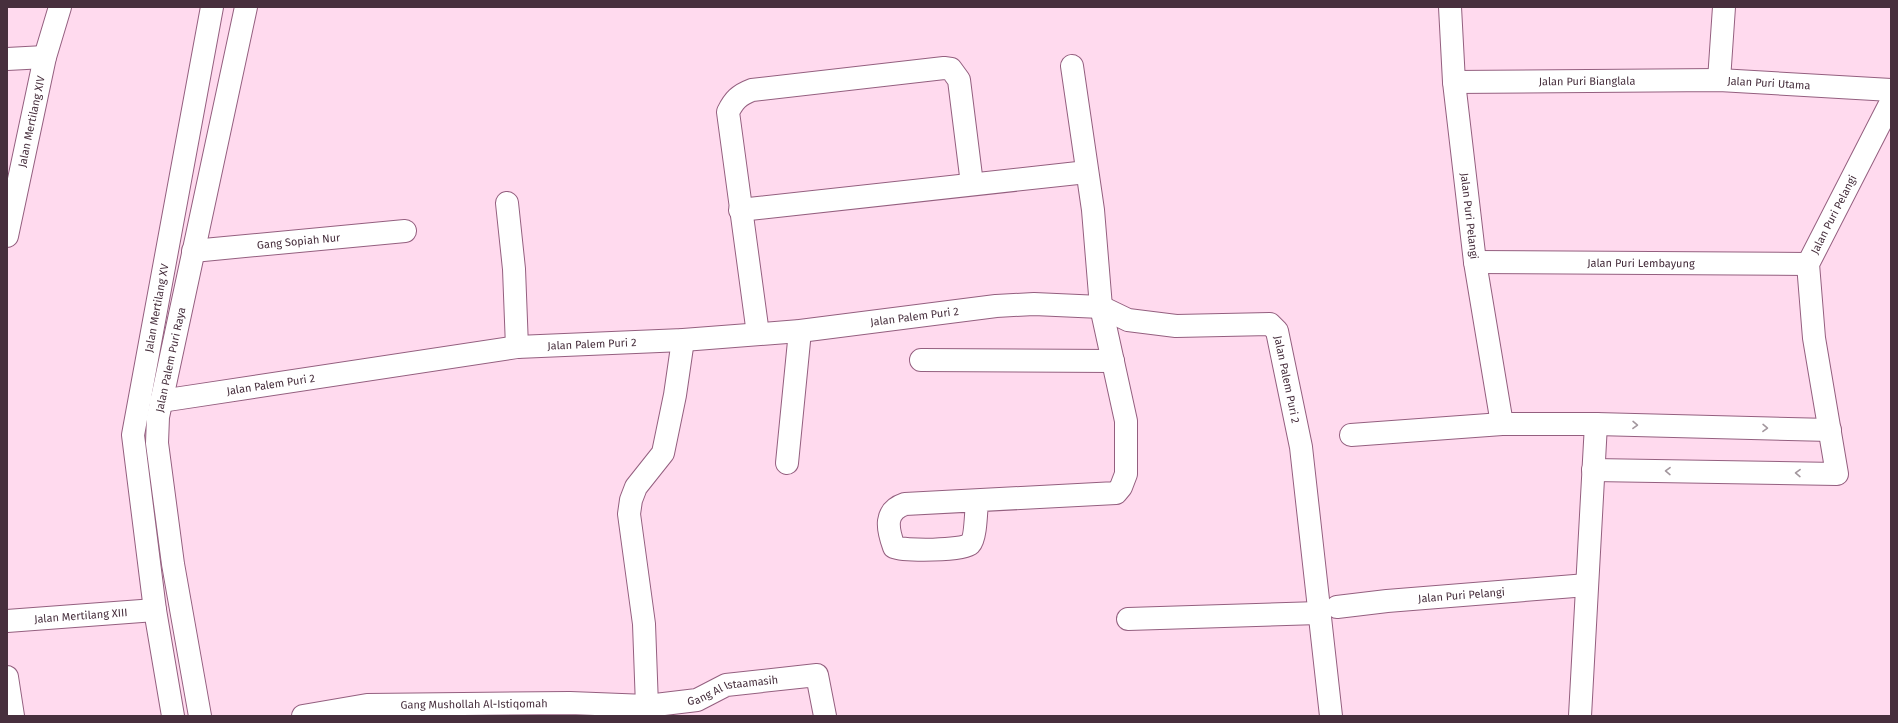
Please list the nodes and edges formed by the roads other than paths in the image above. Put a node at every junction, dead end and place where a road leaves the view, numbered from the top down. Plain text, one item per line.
1 (60, 7) edge
2 (212, 7) edge
3 (246, 7) edge
4 (1450, 7) edge
5 (1724, 7) edge
6 (45, 57) junction
7 (7, 59) edge
8 (1072, 66) dead end
9 (1720, 80) junction
10 (1454, 82) junction
11 (1891, 90) edge
12 (1891, 102) edge
13 (1087, 172) junction
14 (972, 184) junction
15 (12, 193) edge
16 (507, 203) dead end
17 (740, 210) junction
18 (405, 231) dead end
19 (7, 236) edge
20 (193, 252) junction
21 (1475, 262) junction
22 (1808, 264) junction
23 (1101, 307) junction
24 (800, 331) junction
25 (758, 334) junction
26 (683, 340) junction
27 (517, 347) junction
28 (921, 360) dead end
29 (1113, 361) junction
30 (161, 400) junction
31 (1502, 424) junction
32 (1596, 424) junction
33 (1830, 430) junction
34 (1351, 435) dead end
35 (787, 463) dead end
36 (1593, 470) junction
37 (977, 501) dead end
38 (1587, 585) junction
39 (155, 610) junction
40 (1328, 610) junction
41 (1128, 619) dead end
42 (7, 621) edge
43 (7, 677) edge
44 (647, 706) junction
45 (572, 710) edge
46 (13, 716) edge
47 (173, 716) edge
48 (200, 716) edge
49 (303, 716) edge
50 (826, 716) edge
51 (1331, 716) edge
52 (1580, 716) edge

1 - 6 street, Jalan Mertilang XIV
2 - 39 street, Jalan Mertilang XV
3 - 20 street, Jalan Palem Puri Raya
4 - 10 street, Jalan Puri Pelangi
5 - 9 street, Jalan Puri Utama
6 - 7 street
6 - 15 street, Jalan Mertilang XIV
8 - 13 street
9 - 10 street, Jalan Puri Bianglala
9 - 11 street, Jalan Puri Utama
10 - 21 street, Jalan Puri Pelangi
12 - 22 street, Jalan Puri Pelangi
13 - 14 street
13 - 23 street
14 - 17 street
14 - 17 street
15 - 19 street, Jalan Mertilang XIV
16 - 27 street
17 - 25 street
18 - 20 street, Gang Sopiah Nur
20 - 30 street, Jalan Palem Puri Raya
21 - 22 street, Jalan Puri Lembayung
21 - 31 street, Jalan Puri Pelangi
22 - 33 street, Jalan Puri Pelangi
23 - 24 street, Jalan Palem Puri 2
23 - 29 street
23 - 40 street, Jalan Palem Puri 2
24 - 25 street, Jalan Palem Puri 2
24 - 35 street
25 - 26 street, Jalan Palem Puri 2
26 - 27 street, Jalan Palem Puri 2
26 - 44 street
27 - 30 street, Jalan Palem Puri 2
28 - 29 street
29 - 37 street
30 - 48 street, Jalan Palem Puri Raya
31 - 32 street
31 - 34 street
32 -> 33 street
32 - 36 street
33 -> 36 street, Jalan Puri Pelangi
36 - 38 street
38 - 40 street, Jalan Puri Pelangi
38 - 52 street
39 - 42 street, Jalan Mertilang XIII
39 - 47 street, Jalan Mertilang XV
40 - 41 street, Jalan Puri Pelangi
40 - 51 street, Jalan Palem Puri 2
43 - 46 street
44 - 45 street, Gang Mushollah Al-Istiqomah
44 - 50 street, Gang Al Istaamasih
45 - 49 street, Gang Mushollah Al-Istiqomah

